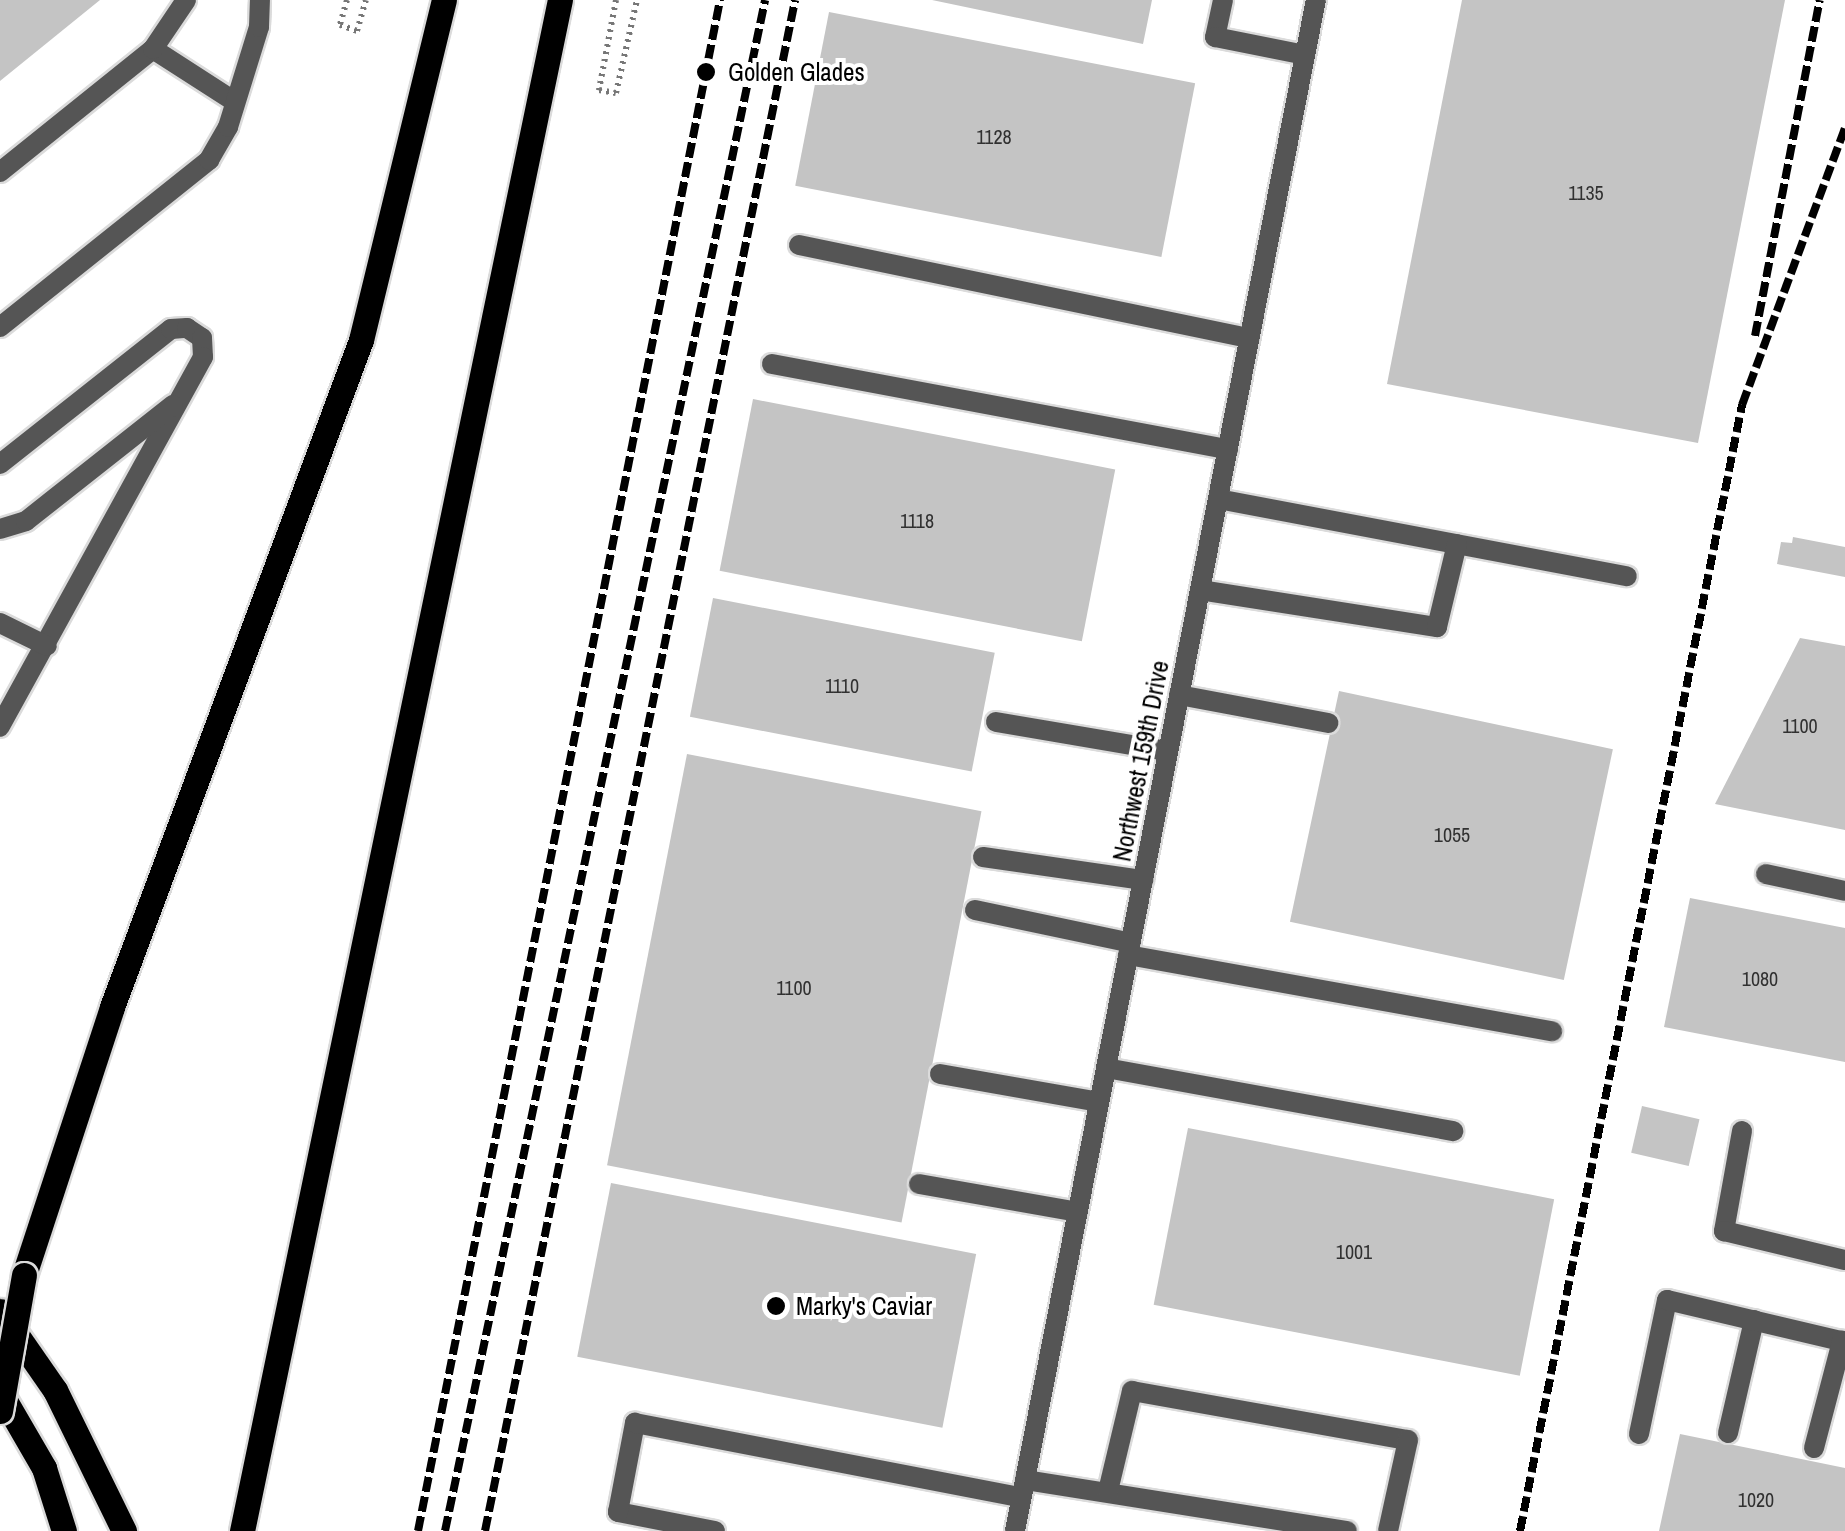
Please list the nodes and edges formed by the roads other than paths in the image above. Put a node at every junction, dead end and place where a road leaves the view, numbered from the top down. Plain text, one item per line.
1 (186, 0) edge
2 (260, 0) edge
3 (444, 0) edge
4 (560, 0) edge
5 (1223, 0) edge
6 (1316, 0) edge
7 (154, 49) junction
8 (1305, 55) junction
9 (232, 100) junction
10 (0, 172) edge
11 (799, 245) dead end
12 (0, 327) edge
13 (1250, 338) junction
14 (772, 364) dead end
15 (178, 401) junction
16 (1228, 449) junction
17 (0, 464) edge
18 (1218, 499) junction
19 (0, 529) edge
20 (1456, 544) junction
21 (1627, 576) dead end
22 (1200, 590) junction
23 (0, 623) edge
24 (47, 646) junction
25 (1179, 695) junction
26 (996, 722) dead end
27 (1328, 723) dead end
28 (0, 728) edge
29 (1168, 751) junction
30 (983, 857) dead end
31 (1766, 874) dead end
32 (1143, 880) junction
33 (1845, 891) edge
34 (975, 910) dead end
35 (1129, 949) junction
36 (1552, 1031) dead end
37 (1106, 1068) junction
38 (940, 1074) dead end
39 (1099, 1102) junction
40 (1453, 1131) dead end
41 (1742, 1131) dead end
42 (920, 1184) dead end
43 (1078, 1212) junction
44 (1845, 1260) edge
45 (0, 1311) edge
46 (1754, 1320) junction
47 (1843, 1341) edge
48 (0, 1392) edge
49 (0, 1411) edge
50 (1728, 1433) dead end
51 (1638, 1434) dead end
52 (1814, 1448) dead end
53 (1023, 1489) junction
54 (1108, 1492) junction
55 (64, 1531) edge
56 (124, 1531) edge
57 (242, 1531) edge
58 (715, 1531) edge
59 (1014, 1531) edge
60 (1348, 1531) edge
61 (1388, 1531) edge

1 - 7 street
2 - 9 street
3 - 49 main road, bridge
4 - 57 main road
5 - 8 street
6 - 8 street, Northwest 159th Drive
7 - 9 street
7 - 10 street
8 - 13 street, Northwest 159th Drive
9 - 12 street
11 - 13 street
13 - 16 street, Northwest 159th Drive
14 - 16 street
15 - 17 street
15 - 19 street
15 - 24 street
16 - 18 street, Northwest 159th Drive
18 - 20 street
18 - 22 street, Northwest 159th Drive
20 - 21 street
20 - 22 street
22 - 25 street, Northwest 159th Drive
23 - 24 street
24 - 28 street
25 - 27 street
25 - 29 street, Northwest 159th Drive
26 - 29 street
29 - 32 street, Northwest 159th Drive
30 - 32 street
31 - 33 street
32 - 35 street, Northwest 159th Drive
34 - 35 street
35 - 36 street
35 - 37 street, Northwest 159th Drive
37 - 39 street, Northwest 159th Drive
37 - 40 street
38 - 39 street
39 - 43 street, Northwest 159th Drive
41 - 44 street
42 - 43 street
43 - 53 street, Northwest 159th Drive
45 - 56 main road
46 - 47 street
46 - 50 street
46 - 51 street
47 - 52 street
48 - 55 main road
53 - 54 street
53 - 58 street
53 - 59 street, Northwest 159th Drive
54 - 60 street
54 - 61 street

